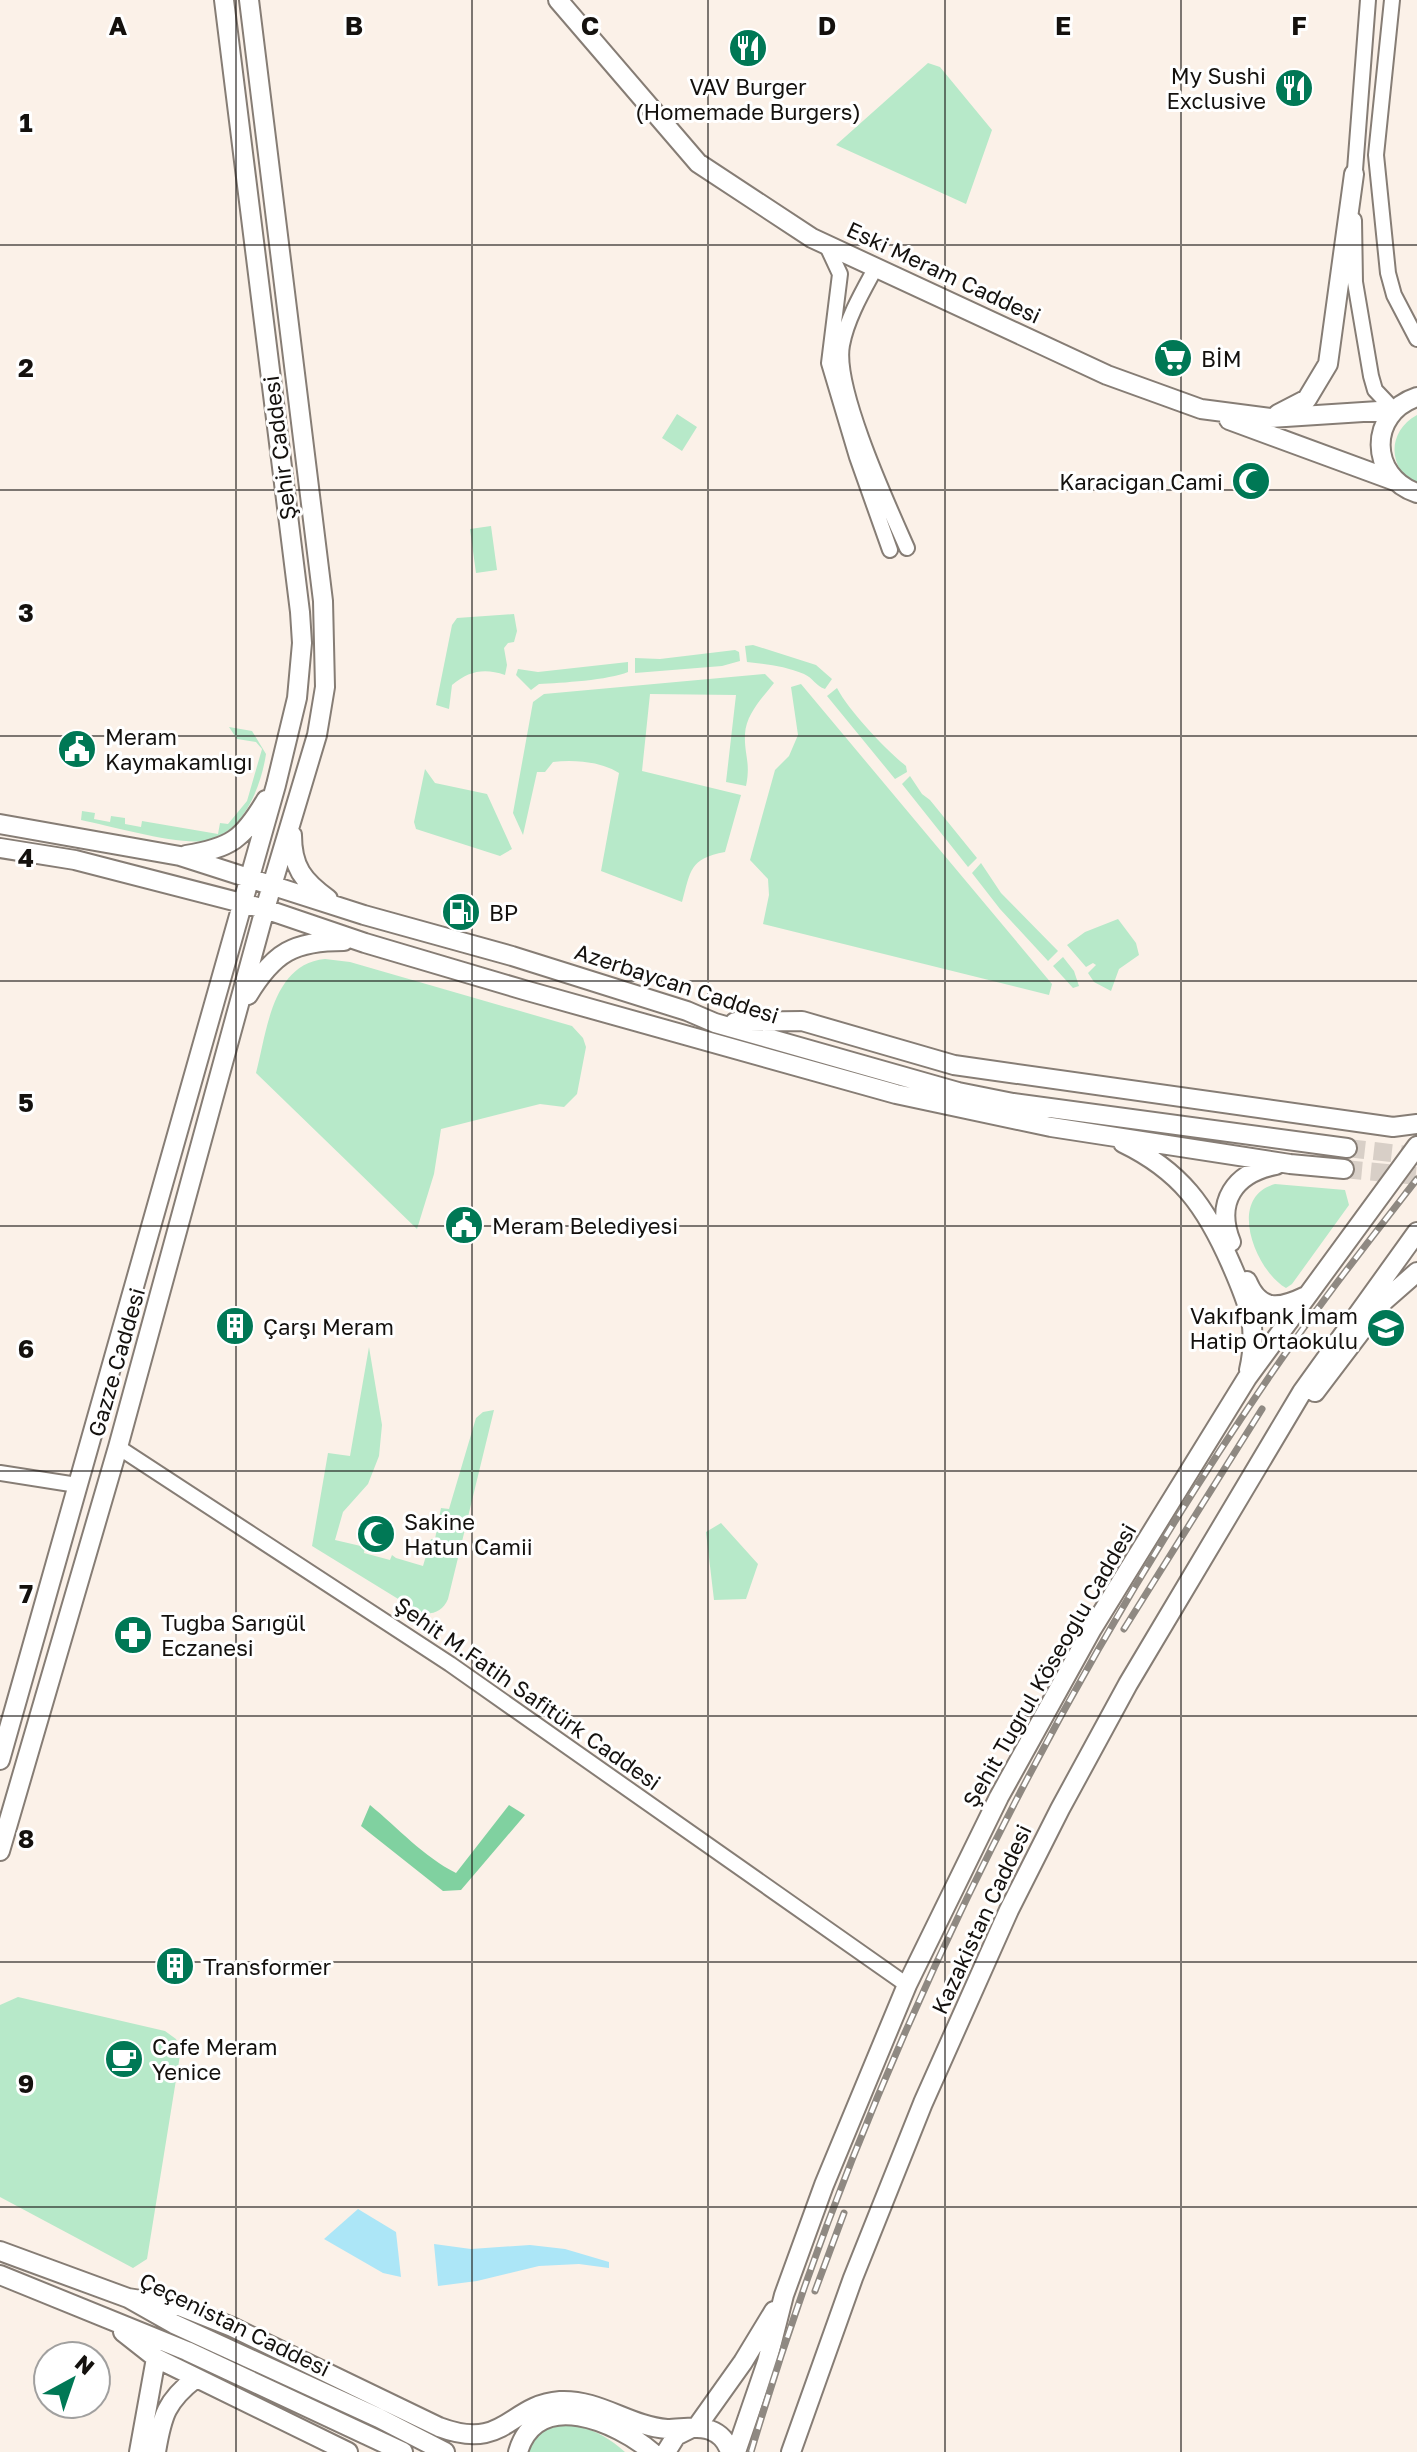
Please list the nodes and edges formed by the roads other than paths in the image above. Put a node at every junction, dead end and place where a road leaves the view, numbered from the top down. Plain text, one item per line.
1 (224, 0) edge
2 (249, 0) edge
3 (558, 0) edge
4 (1368, 0) edge
5 (1392, 0) edge
6 (1354, 174) junction
7 (826, 244) junction
8 (876, 267) junction
9 (1417, 339) edge
10 (1417, 397) edge
11 (1201, 409) junction
12 (1394, 410) junction
13 (1270, 418) junction
14 (1395, 481) junction
15 (1417, 493) edge
16 (907, 548) dead end
17 (890, 550) dead end
18 (276, 785) junction
19 (291, 816) junction
20 (0, 824) edge
21 (0, 848) edge
22 (180, 856) junction
23 (250, 878) junction
24 (272, 885) junction
25 (243, 903) junction
26 (265, 909) junction
27 (346, 909) junction
28 (365, 943) junction
29 (715, 1023) junction
30 (234, 1027) junction
31 (1417, 1124) edge
32 (1106, 1134) junction
33 (1417, 1146) edge
34 (1347, 1148) tunnel mouth
35 (1290, 1164) junction
36 (1344, 1169) tunnel mouth
37 (1417, 1232) edge
38 (1417, 1272) edge
39 (1306, 1296) junction
40 (1247, 1378) junction
41 (1277, 1437) junction
42 (118, 1447) junction
43 (0, 1473) edge
44 (77, 1485) junction
45 (0, 1760) edge
46 (0, 1851) edge
47 (907, 1985) junction
48 (0, 2240) edge
49 (0, 2251) edge
50 (37, 2264) junction
51 (0, 2275) edge
52 (784, 2295) junction
53 (128, 2298) junction
54 (105, 2318) junction
55 (156, 2358) junction
56 (196, 2378) junction
57 (695, 2428) junction
58 (139, 2452) edge
59 (156, 2452) edge
60 (348, 2452) edge
61 (403, 2452) edge
62 (445, 2452) edge
63 (518, 2452) edge
64 (652, 2452) edge
65 (666, 2452) edge
66 (733, 2452) edge
67 (791, 2452) edge

1 - 18 main road, Şehir Caddesi
2 - 19 main road, Şehir Caddesi
3 - 7 main road, Eski Meram Caddesi
4 - 6 street
5 - 9 street
6 - 12 street
6 - 13 main road
7 - 8 main road, Eski Meram Caddesi
7 - 17 street
8 - 11 main road, Eski Meram Caddesi
8 - 16 street
10 - 12 main road
11 - 13 main road, Eski Meram Caddesi
11 - 14 main road
12 - 13 main road, Eski Meram Caddesi
12 - 14 main road
14 - 15 main road
18 - 22 main road
18 - 23 main road, Şehir Caddesi
19 - 24 main road, Şehir Caddesi
19 - 27 main road
20 - 22 main road, Azerbaycan Caddesi
21 - 25 main road, Azerbaycan Caddesi
22 - 23 main road, Azerbaycan Caddesi
23 - 24 main road, Azerbaycan Caddesi
23 - 25 main road, Gazze Caddesi
24 - 26 main road, Gazze Caddesi
24 - 27 main road, Azerbaycan Caddesi
25 - 26 main road, Azerbaycan Caddesi
25 - 44 main road, Gazze Caddesi
26 - 28 main road, Azerbaycan Caddesi
26 - 30 main road, Gazze Caddesi
27 - 29 main road, Azerbaycan Caddesi
28 - 30 main road
28 - 32 main road, Azerbaycan Caddesi
29 - 31 main road
29 - 34 main road, Azerbaycan Caddesi
30 - 42 main road, Gazze Caddesi
32 - 35 main road, Azerbaycan Caddesi
32 - 40 main road
33 - 39 main road, Şehit Tuğrul Köseoğlu Caddesi
35 - 36 main road, Azerbaycan Caddesi
35 - 39 main road
37 - 41 main road
38 - 41 main road
39 - 40 main road, Şehit Tuğrul Köseoğlu Caddesi
40 - 47 main road, Şehit Tuğrul Köseoğlu Caddesi
41 - 67 main road, Kazakistan Caddesi
42 - 46 main road, Gazze Caddesi
42 - 47 street, Şehit M.Fatih Safitürk Caddesi
43 - 44 street
44 - 45 main road, Gazze Caddesi
47 - 52 main road, Şehit Tuğrul Köseoğlu Caddesi
48 - 50 main road
49 - 50 main road, Çeçenistan Caddesi
50 - 53 main road, Çeçenistan Caddesi
51 - 54 main road, Çeçenistan Caddesi
52 - 57 main road
52 - 66 main road
53 - 57 main road
53 - 62 main road, Çeçenistan Caddesi
54 - 55 main road
54 - 61 main road, Çeçenistan Caddesi
55 - 56 main road
55 - 58 main road
56 - 59 main road
56 - 60 main road
57 - 65 main road
57 - 66 main road
63 - 64 main road

